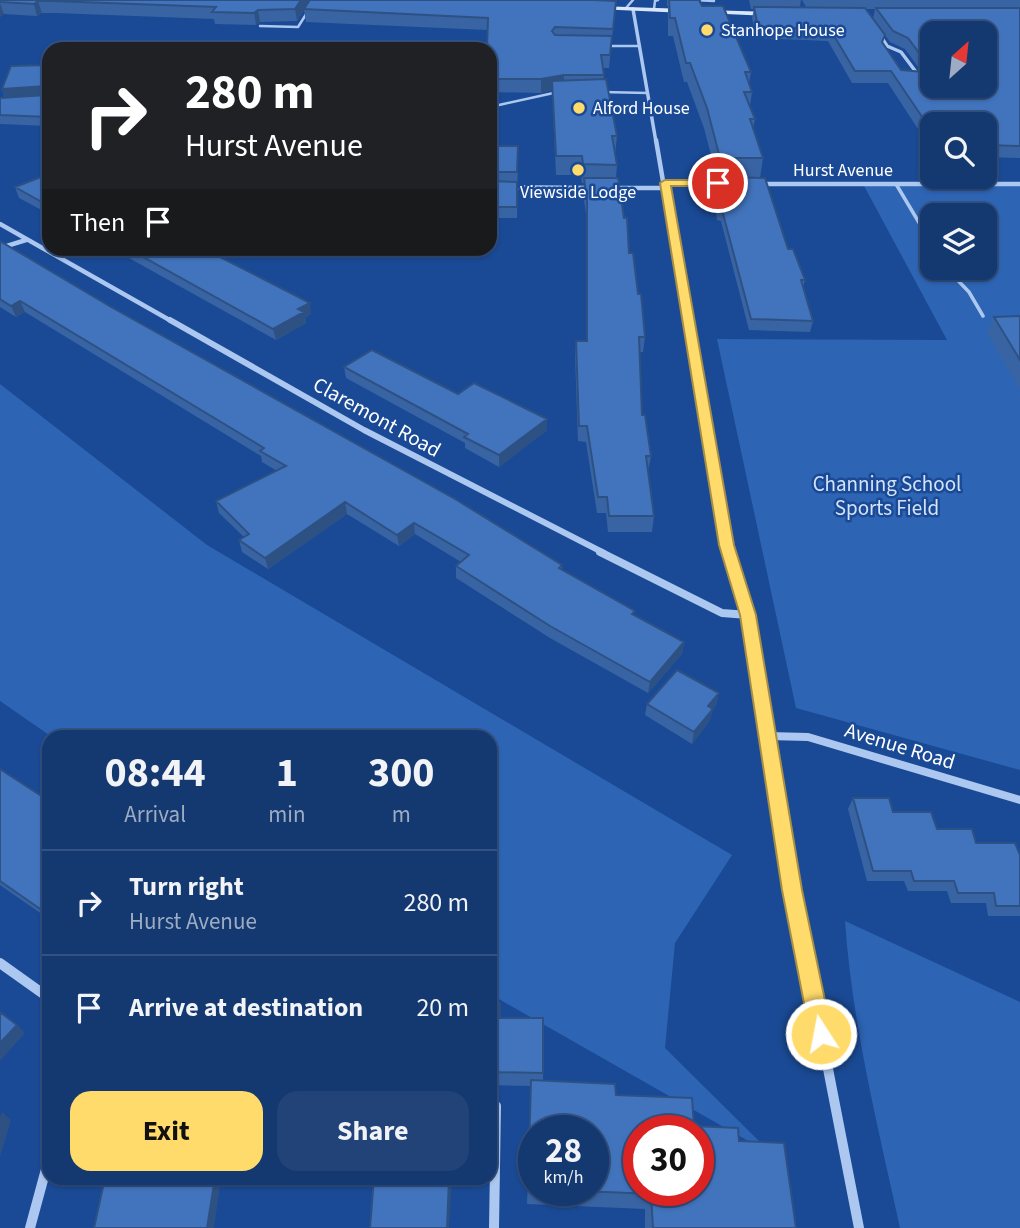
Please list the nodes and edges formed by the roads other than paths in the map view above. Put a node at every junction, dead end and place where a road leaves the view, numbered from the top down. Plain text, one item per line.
1 (315, 0) edge
2 (633, 0) edge
3 (658, 0) edge
4 (693, 0) edge
5 (714, 0) edge
6 (590, 8) edge
7 (629, 8) junction
8 (654, 9) junction
9 (716, 12) junction
10 (728, 13) junction
11 (779, 14) edge
12 (703, 18) edge
13 (873, 25) edge
14 (260, 26) edge
15 (603, 46) edge
16 (887, 46) junction
17 (639, 47) junction
18 (883, 52) edge
19 (911, 79) edge
20 (564, 92) edge
21 (592, 92) edge
22 (648, 93) junction
23 (499, 105) dead end
24 (732, 183) edge
25 (758, 184) edge
26 (896, 184) junction
27 (1020, 184) edge
28 (666, 185) junction
29 (497, 187) edge
30 (598, 188) edge
31 (612, 188) edge
32 (0, 224) edge
33 (920, 224) edge
34 (26, 240) junction
35 (0, 248) edge
36 (42, 249) edge
37 (55, 256) edge
38 (958, 280) edge
39 (983, 316) dead end
40 (748, 615) junction
41 (768, 736) junction
42 (1020, 800) edge
43 (0, 963) edge
44 (42, 993) edge
45 (42, 1184) edge
46 (495, 1185) edge
47 (30, 1228) edge
48 (494, 1228) edge
49 (859, 1228) edge

1 - 14 lane
2 - 7 lane
3 - 8 lane
4 - 5 lane
5 - 9 lane
6 - 7 street
7 - 8 street
7 - 17 street
8 - 9 street
9 - 10 street
10 - 11 street
10 - 12 lane
13 - 16 street
15 - 17 lane
16 - 18 street
16 - 19 street
17 - 22 street
20 - 23 lane
21 - 22 lane
22 - 28 street
24 - 28 street
25 - 26 street, Hurst Avenue
26 - 27 street, Hurst Avenue
26 - 33 lane
28 - 31 street
28 - 40 street
29 - 30 street
32 - 34 street, Claremont Road
34 - 35 street
34 - 36 street, Claremont Road
37 - 40 street, Claremont Road
38 - 39 lane
40 - 41 street
41 - 42 street, Avenue Road
41 - 49 street
43 - 44 street
45 - 47 street
46 - 48 street

